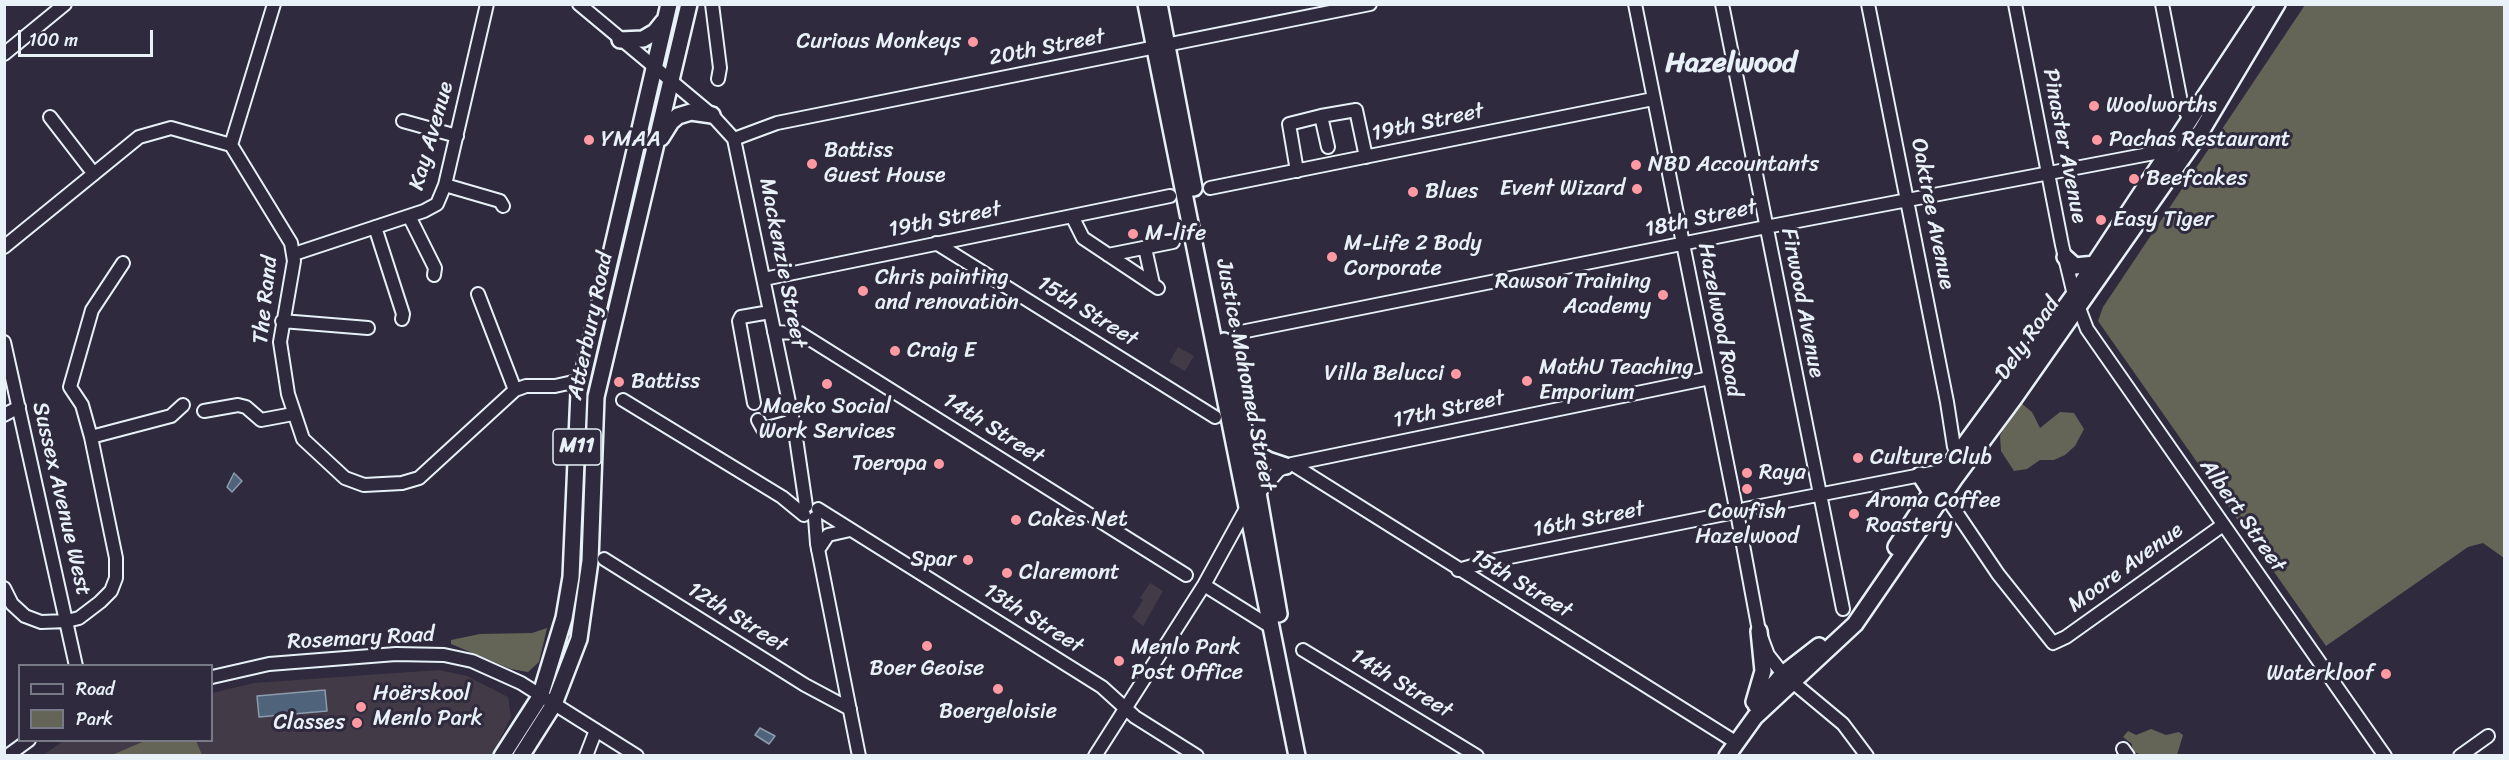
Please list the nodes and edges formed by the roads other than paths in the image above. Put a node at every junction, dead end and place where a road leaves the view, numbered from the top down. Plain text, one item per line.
1 (65, 4) edge
2 (274, 4) edge
3 (487, 4) edge
4 (579, 4) edge
5 (669, 4) edge
6 (689, 4) edge
7 (712, 4) edge
8 (1146, 4) edge
9 (1159, 4) edge
10 (1370, 4) edge
11 (1635, 4) edge
12 (1722, 4) edge
13 (1868, 4) edge
14 (2015, 4) edge
15 (2162, 4) edge
16 (2265, 4) edge
17 (2277, 4) edge
18 (665, 20) junction
19 (620, 40) junction
20 (1160, 47) junction
21 (4, 54) edge
22 (654, 67) junction
23 (2236, 73) junction
24 (718, 79) dead end
25 (670, 80) junction
26 (1653, 99) junction
27 (712, 115) junction
28 (1321, 116) junction
29 (50, 117) dead end
30 (403, 121) dead end
31 (2193, 122) junction
32 (457, 136) junction
33 (734, 139) junction
34 (231, 145) junction
35 (1328, 147) dead end
36 (2170, 150) junction
37 (1366, 157) junction
38 (650, 166) junction
39 (1297, 171) junction
40 (2046, 172) junction
41 (94, 174) junction
42 (445, 185) junction
43 (1210, 188) dead end
44 (1170, 196) dead end
45 (1908, 200) junction
46 (503, 206) dead end
47 (408, 216) junction
48 (1072, 216) junction
49 (375, 227) junction
50 (1766, 227) junction
51 (1173, 242) dead end
52 (936, 243) junction
53 (1682, 244) junction
54 (4, 247) edge
55 (1145, 248) junction
56 (294, 254) junction
57 (1108, 255) junction
58 (2065, 257) junction
59 (123, 263) dead end
60 (2095, 264) junction
61 (434, 275) dead end
62 (764, 279) junction
63 (478, 294) dead end
64 (2076, 301) junction
65 (771, 312) junction
66 (402, 319) dead end
67 (282, 321) junction
68 (368, 328) dead end
69 (774, 332) junction
70 (1241, 332) dead end
71 (4, 342) edge
72 (1710, 378) junction
73 (582, 380) junction
74 (555, 386) junction
75 (515, 390) junction
76 (623, 399) dead end
77 (579, 401) junction
78 (754, 403) dead end
79 (183, 405) dead end
80 (19, 407) junction
81 (204, 411) dead end
82 (293, 414) junction
83 (4, 415) edge
84 (1215, 417) dead end
85 (758, 420) dead end
86 (793, 421) junction
87 (1953, 432) junction
88 (91, 437) junction
89 (1976, 440) junction
90 (1249, 449) junction
91 (1960, 451) junction
92 (1289, 465) junction
93 (1947, 470) junction
94 (1920, 475) junction
95 (804, 483) junction
96 (1258, 493) junction
97 (1938, 493) junction
98 (1820, 495) junction
99 (780, 496) junction
100 (1248, 505) junction
101 (1737, 511) junction
102 (811, 512) junction
103 (2223, 525) junction
104 (846, 528) junction
105 (818, 547) junction
106 (604, 559) dead end
107 (1458, 570) junction
108 (1186, 575) dead end
109 (1204, 585) junction
110 (4, 588) edge
111 (1843, 609) dead end
112 (67, 621) junction
113 (1271, 627) junction
114 (1759, 631) junction
115 (1304, 650) dead end
116 (76, 664) edge
117 (213, 677) edge
118 (1788, 678) junction
119 (540, 697) junction
120 (554, 704) junction
121 (1124, 707) junction
122 (850, 709) junction
123 (1749, 713) junction
124 (596, 730) junction
125 (2488, 736) dead end
126 (1734, 741) junction
127 (27, 742) edge
128 (7, 756) edge
129 (502, 756) edge
130 (521, 756) edge
131 (586, 756) edge
132 (637, 756) edge
133 (859, 756) edge
134 (1095, 756) edge
135 (1197, 756) edge
136 (1297, 756) edge
137 (1306, 756) edge
138 (1477, 756) edge
139 (1722, 756) edge
140 (1727, 756) edge
141 (1867, 756) edge
142 (2385, 756) edge
143 (2460, 756) edge

1 - 21 street
2 - 34 street
3 - 32 street, Kay Avenue
4 - 19 street
5 - 18 main road, Atterbury Road / M11
6 - 25 main road, Atterbury Road / M11
7 - 24 street
8 - 20 main road, Justice Mahomed Street
9 - 20 main road, Justice Mahomed Street
10 - 20 street, 20th Street
11 - 26 street, Hazelwood Road
12 - 50 street, Firwood Avenue
13 - 45 street, Oaktree Avenue
14 - 40 street, Pinaster Avenue
15 - 31 street
16 - 31 main road, Dely Road
17 - 23 main road, Dely Road
18 - 19 main road
18 - 22 main road, Atterbury Road / M11
19 - 22 street
20 - 33 street, 20th Street
20 - 90 main road, Justice Mahomed Street
20 - 100 main road, Justice Mahomed Street
22 - 25 street
22 - 73 main road, Atterbury Road / M11
23 - 31 main road
23 - 64 main road, Dely Road
25 - 27 street
25 - 38 main road, Atterbury Road / M11
26 - 37 street, 19th Street
26 - 53 street, Hazelwood Road
27 - 33 street
27 - 38 main road
28 - 35 street
28 - 37 street
28 - 39 street
29 - 41 street
30 - 32 street
31 - 36 main road, Dely Road
32 - 42 street, Kay Avenue
33 - 62 street, Mackenzie Street
34 - 41 street
34 - 56 street, The Rand
36 - 40 street, 18th Street
36 - 60 main road, Dely Road
37 - 39 street, 19th Street
38 - 120 main road, Atterbury Road / M11
39 - 43 street, 19th Street
40 - 45 street, 18th Street
40 - 58 street, Pinaster Avenue
41 - 54 street
42 - 46 street
42 - 47 street, Kay Avenue
44 - 48 street, 19th Street
45 - 50 street, 18th Street
45 - 87 street, Oaktree Avenue
47 - 49 street, Kay Avenue
47 - 61 street
48 - 52 street, 19th Street
48 - 57 street
49 - 56 street, Kay Avenue
49 - 66 street
50 - 53 street, 18th Street
50 - 98 street, Firwood Avenue
51 - 55 street
52 - 62 street, 19th Street
52 - 84 street, 15th Street
53 - 70 street, 18th Street
53 - 72 street, Hazelwood Road
55 - 57 street
55 - 57 street
56 - 67 street, The Rand
58 - 60 main road
58 - 64 street, Pinaster Avenue
59 - 88 street
60 - 64 main road, Dely Road
62 - 65 street, Mackenzie Street
63 - 75 street
64 - 89 main road, Dely Road
64 - 103 street, Albert Street
65 - 69 street, Mackenzie Street
65 - 78 street
67 - 68 street
67 - 82 street, The Rand
69 - 86 street, Mackenzie Street
69 - 108 street, 14th Street
71 - 80 street, Sussex Avenue West
72 - 92 street, 17th Street
72 - 101 street, Hazelwood Road
73 - 74 street
73 - 77 main road, Atterbury Road / M11
74 - 75 street
74 - 77 street
75 - 82 street, The Rand
76 - 99 street, 13th Street
77 - 119 main road, Atterbury Road / M11
79 - 88 street
80 - 83 street
80 - 112 street, Sussex Avenue West
81 - 82 street
85 - 86 street
86 - 95 street, Mackenzie Street
87 - 89 street
87 - 91 street, Oaktree Avenue
88 - 112 street
89 - 91 main road, Dely Road
89 - 93 main road
89 - 97 main road, Dely Road
90 - 92 main road
90 - 96 main road, Justice Mahomed Street
91 - 93 main road, Dely Road
92 - 96 street, 17th Street
92 - 107 street, 15th Street
93 - 94 street, 16th Street
93 - 97 main road, Dely Road
94 - 97 main road
94 - 98 street, 16th Street
95 - 99 street
95 - 102 street, Mackenzie Street
96 - 100 street, 17th Street
96 - 137 main road, Justice Mahomed Street
97 - 103 street, Moore Avenue
97 - 118 main road, Dely Road
98 - 101 street, 16th Street
98 - 111 street, Firwood Avenue
99 - 102 street, 13th Street
100 - 109 street, 17th Street
100 - 113 main road, Justice Mahomed Street
101 - 107 street, 16th Street
101 - 114 street, Hazelwood Road
102 - 104 street, 13th Street
102 - 105 street, Mackenzie Street
103 - 142 street, Albert Street
104 - 105 street
104 - 121 street, 13th Street
105 - 122 street, Mackenzie Street
106 - 122 street, 12th Street
107 - 126 street, 15th Street
109 - 113 street
109 - 121 street, 17th Street
110 - 112 street
112 - 116 street, Sussex Avenue West
113 - 136 main road, Justice Mahomed Street
114 - 118 street, Hazelwood Road
114 - 123 main road
115 - 138 street, 14th Street
117 - 119 street, Rosemary Road
118 - 123 main road
118 - 126 main road
118 - 141 street, Hazelwood Road
119 - 120 street, Rosemary Road
119 - 129 main road, Atterbury Road / M11
120 - 124 street, Rosemary Road
120 - 130 main road, Atterbury Road / M11
121 - 134 street, 17th Street
121 - 135 street, 13th Street
122 - 133 street, Mackenzie Street
123 - 126 main road
124 - 131 street
124 - 132 street, Rosemary Road
125 - 143 street
126 - 139 main road
126 - 140 main road
127 - 128 street

